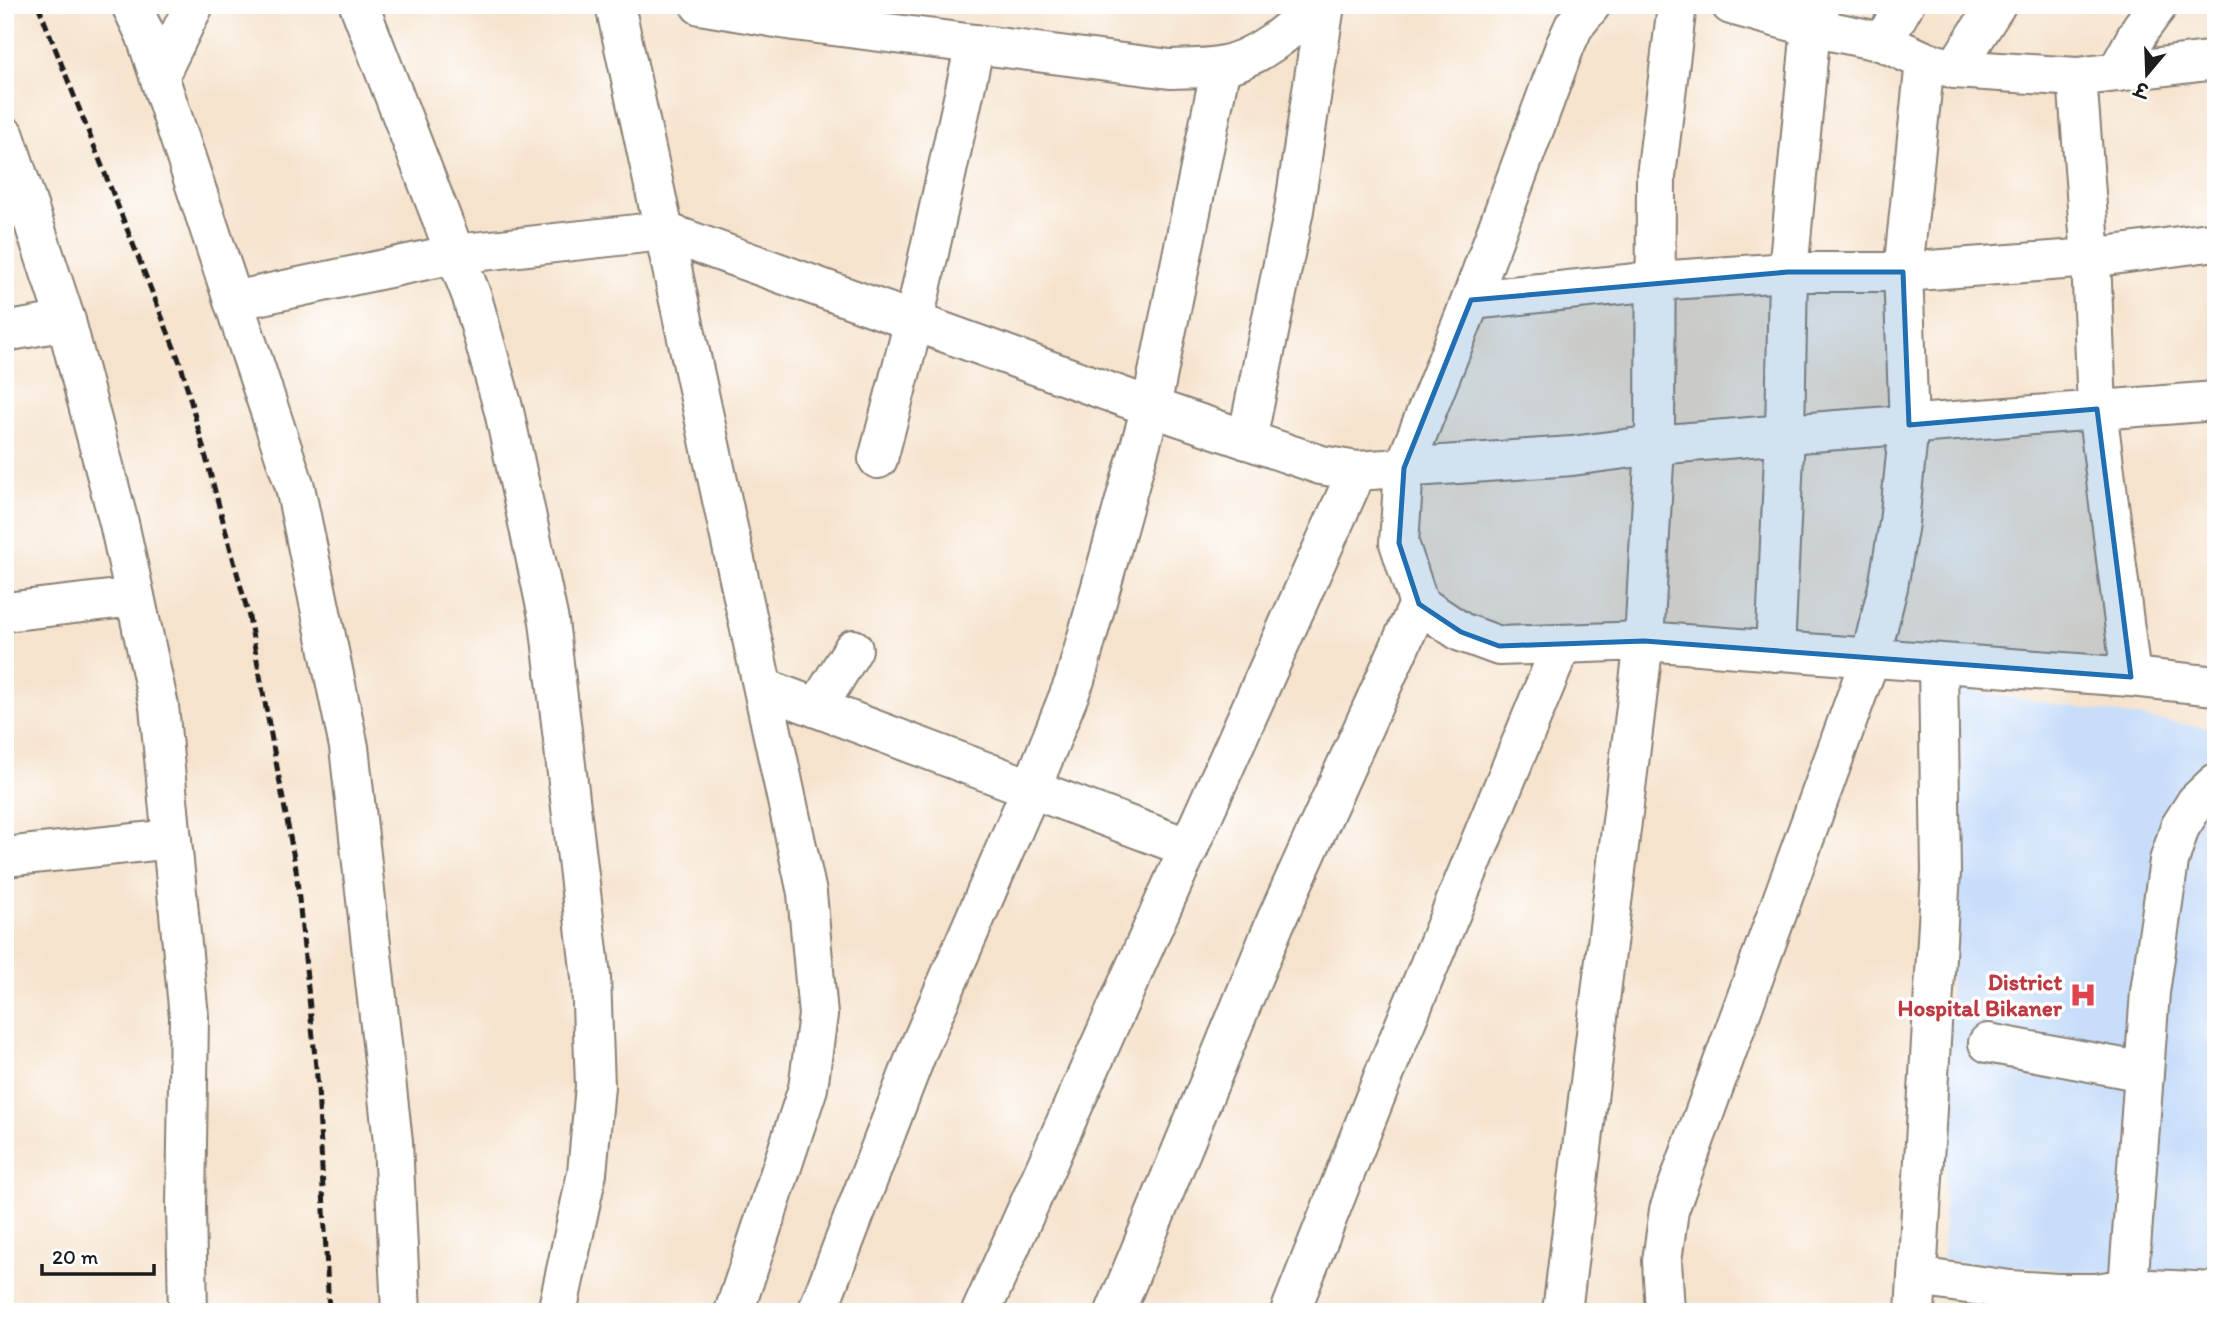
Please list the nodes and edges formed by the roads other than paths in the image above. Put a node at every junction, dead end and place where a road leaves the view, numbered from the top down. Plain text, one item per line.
1 (131, 5) edge
2 (194, 5) edge
3 (359, 5) edge
4 (615, 5) edge
5 (700, 5) edge
6 (1273, 5) edge
7 (1317, 5) edge
8 (1325, 5) edge
9 (1591, 5) edge
10 (1677, 5) edge
11 (1731, 5) edge
12 (1904, 5) edge
13 (1996, 5) edge
14 (2158, 5) edge
15 (1816, 16) edge
16 (870, 18) edge
17 (1883, 43) junction
18 (975, 44) junction
19 (1238, 59) junction
20 (2216, 60) edge
21 (1940, 65) junction
22 (2117, 72) junction
23 (159, 76) junction
24 (2077, 77) junction
25 (5, 136) edge
26 (19, 219) edge
27 (663, 230) junction
28 (2216, 241) edge
29 (455, 254) junction
30 (2091, 258) junction
31 (1788, 272) junction
32 (1903, 272) junction
33 (1656, 281) junction
34 (1471, 300) junction
35 (233, 301) junction
36 (66, 321) junction
37 (914, 321) junction
38 (5, 332) edge
39 (2216, 401) edge
40 (1151, 407) junction
41 (2097, 409) junction
42 (1909, 425) junction
43 (1785, 434) junction
44 (1247, 440) junction
45 (1655, 445) junction
46 (878, 459) dead end
47 (1404, 468) junction
48 (1357, 471) junction
49 (135, 597) junction
50 (1419, 604) junction
51 (5, 612) edge
52 (1643, 642) junction
53 (1562, 644) junction
54 (853, 649) dead end
55 (1775, 652) junction
56 (1870, 659) junction
57 (1938, 663) junction
58 (2131, 677) junction
59 (2216, 686) edge
60 (764, 688) junction
61 (817, 708) junction
62 (2216, 783) edge
63 (1032, 787) junction
64 (172, 839) junction
65 (1189, 848) junction
66 (5, 857) edge
67 (1988, 1043) dead end
68 (2144, 1072) junction
69 (2128, 1288) junction
70 (2216, 1292) edge
71 (1916, 1294) edge
72 (188, 1312) edge
73 (401, 1312) edge
74 (557, 1312) edge
75 (734, 1312) edge
76 (817, 1312) edge
77 (981, 1312) edge
78 (1115, 1312) edge
79 (1290, 1312) edge
80 (1562, 1312) edge
81 (1665, 1312) edge

1 - 23 street
2 - 23 street
3 - 29 street
4 - 27 street
5 - 16 street
6 - 19 street
7 - 19 street
8 - 44 street
9 - 34 street
10 - 33 street
11 - 15 street
12 - 17 street
13 - 21 street
14 - 22 street
15 - 17 street
15 - 31 street
16 - 18 street
17 - 21 street
18 - 19 street
18 - 37 street
19 - 40 street
20 - 22 street
21 - 24 street
21 - 32 street
22 - 24 street
23 - 35 street
24 - 30 street
25 - 26 street
26 - 36 street
27 - 29 street
27 - 37 street
27 - 60 street
28 - 30 street
29 - 35 street
29 - 74 street
30 - 32 street
30 - 41 street
31 - 32 street
31 - 33 street
31 - 43 street
32 - 42 street
33 - 34 street
33 - 45 street
34 - 47 street
35 - 73 street
36 - 38 street
36 - 49 street
37 - 40 street
37 - 46 street
39 - 41 street
40 - 44 street
40 - 63 street
41 - 42 street
41 - 58 street
42 - 43 street
42 - 56 street
43 - 45 street
43 - 55 street
44 - 48 street
45 - 47 street
45 - 52 street
47 - 48 street
47 - 50 street
48 - 65 street
49 - 51 street
49 - 64 street
50 - 53 street
50 - 78 street
52 - 53 street
52 - 55 street
52 - 80 street
53 - 79 street
54 - 61 street
55 - 56 street
56 - 57 street
56 - 81 street
57 - 58 street
57 - 71 street
58 - 59 street
60 - 61 street
60 - 75 street
61 - 63 street
62 - 68 street
63 - 65 street
63 - 76 street
64 - 66 street
64 - 72 street
65 - 77 street
67 - 68 street
68 - 69 street
69 - 70 street
69 - 71 street

